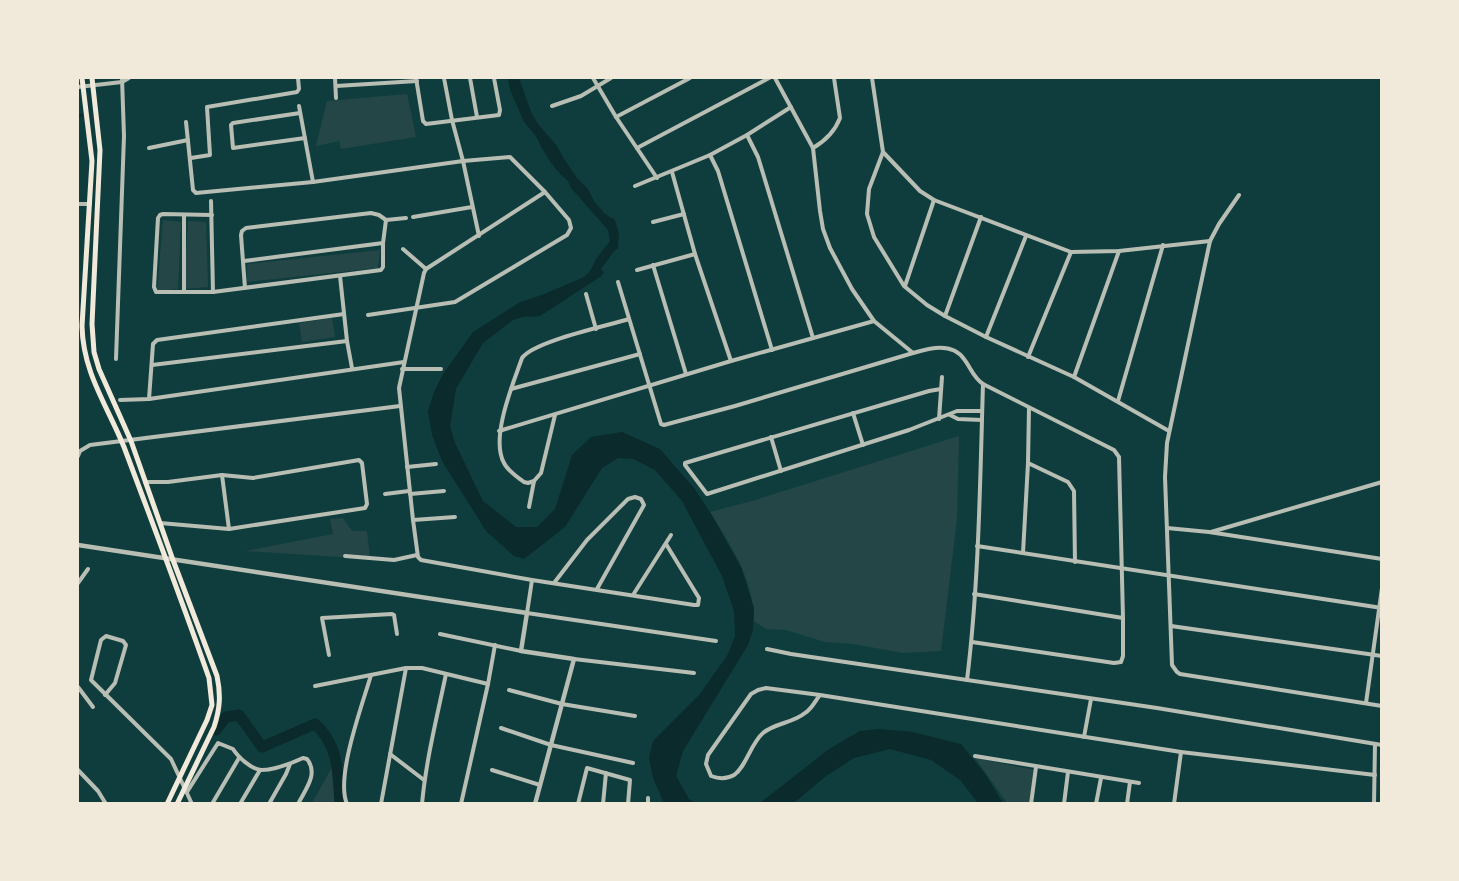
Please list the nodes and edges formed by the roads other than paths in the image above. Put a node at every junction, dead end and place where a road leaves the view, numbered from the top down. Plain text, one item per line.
1 (82, 78) edge
2 (92, 78) edge
3 (129, 78) edge
4 (298, 78) edge
5 (335, 78) edge
6 (363, 78) edge
7 (444, 78) edge
8 (470, 78) edge
9 (494, 78) edge
10 (593, 78) edge
11 (611, 78) edge
12 (690, 78) edge
13 (769, 78) edge
14 (775, 78) edge
15 (834, 78) edge
16 (872, 78) edge
17 (417, 79) edge
18 (122, 80) edge
19 (392, 80) edge
20 (364, 84) junction
21 (92, 85) junction
22 (597, 85) junction
23 (336, 86) junction
24 (80, 87) edge
25 (336, 98) dead end
26 (299, 106) dead end
27 (552, 106) dead end
28 (792, 107) junction
29 (300, 113) junction
30 (477, 117) junction
31 (616, 117) junction
32 (452, 120) junction
33 (186, 122) dead end
34 (747, 135) junction
35 (305, 138) junction
36 (188, 140) junction
37 (149, 148) dead end
38 (637, 148) junction
39 (813, 148) junction
40 (883, 152) junction
41 (710, 155) junction
42 (191, 158) junction
43 (464, 161) junction
44 (672, 172) junction
45 (657, 178) junction
46 (313, 182) junction
47 (635, 186) dead end
48 (545, 192) junction
49 (1238, 195) dead end
50 (934, 200) junction
51 (211, 201) dead end
52 (78, 204) edge
53 (90, 204) junction
54 (472, 207) junction
55 (212, 214) junction
56 (684, 214) junction
57 (184, 215) junction
58 (413, 217) dead end
59 (981, 217) junction
60 (406, 218) dead end
61 (386, 220) junction
62 (653, 222) dead end
63 (479, 236) junction
64 (1026, 236) junction
65 (384, 242) junction
66 (1210, 242) junction
67 (1163, 245) junction
68 (404, 249) dead end
69 (1119, 251) junction
70 (1071, 252) junction
71 (695, 254) junction
72 (244, 261) junction
73 (653, 265) junction
74 (426, 269) junction
75 (637, 270) dead end
76 (340, 276) junction
77 (618, 282) dead end
78 (904, 286) junction
79 (245, 288) junction
80 (184, 291) junction
81 (214, 292) junction
82 (586, 294) dead end
83 (416, 308) junction
84 (344, 314) junction
85 (368, 316) dead end
86 (945, 316) junction
87 (629, 320) junction
88 (874, 321) junction
89 (596, 329) junction
90 (986, 337) junction
91 (814, 338) junction
92 (347, 341) junction
93 (772, 350) junction
94 (913, 353) junction
95 (640, 354) junction
96 (1028, 357) junction
97 (116, 359) dead end
98 (731, 361) junction
99 (404, 362) junction
100 (152, 365) junction
101 (352, 368) junction
102 (402, 369) junction
103 (441, 369) dead end
104 (686, 374) junction
105 (942, 377) dead end
106 (1074, 378) junction
107 (983, 384) junction
108 (649, 386) junction
109 (511, 389) junction
110 (941, 389) junction
111 (149, 398) junction
112 (120, 400) dead end
113 (1118, 401) junction
114 (400, 406) junction
115 (1029, 408) junction
116 (982, 411) junction
117 (853, 413) junction
118 (555, 414) junction
119 (950, 415) junction
120 (939, 419) junction
121 (982, 420) junction
122 (499, 430) junction
123 (1169, 431) junction
124 (771, 437) junction
125 (130, 441) junction
126 (122, 442) junction
127 (862, 444) junction
128 (78, 456) edge
129 (1028, 463) junction
130 (436, 464) dead end
131 (406, 466) junction
132 (781, 472) junction
133 (222, 475) junction
134 (534, 481) junction
135 (145, 482) junction
136 (1382, 482) edge
137 (444, 491) dead end
138 (410, 492) junction
139 (385, 494) dead end
140 (529, 507) dead end
141 (456, 517) dead end
142 (412, 520) junction
143 (160, 523) junction
144 (1167, 528) junction
145 (229, 529) junction
146 (1209, 532) junction
147 (671, 535) dead end
148 (666, 544) junction
149 (78, 545) edge
150 (977, 546) junction
151 (1023, 553) junction
152 (417, 555) junction
153 (346, 556) dead end
154 (165, 558) junction
155 (1382, 559) edge
156 (173, 560) junction
157 (1075, 562) junction
158 (88, 569) dead end
159 (1123, 569) junction
160 (1168, 576) junction
161 (532, 580) junction
162 (78, 583) edge
163 (554, 583) junction
164 (1382, 588) edge
165 (597, 589) junction
166 (974, 594) junction
167 (633, 595) junction
168 (1380, 607) edge
169 (527, 614) junction
170 (1124, 618) junction
171 (1171, 626) junction
172 (397, 634) dead end
173 (440, 634) dead end
174 (716, 641) dead end
175 (972, 642) junction
176 (495, 645) junction
177 (767, 649) dead end
178 (521, 651) junction
179 (1373, 654) junction
180 (329, 655) dead end
181 (1382, 656) edge
182 (574, 659) junction
183 (406, 668) junction
184 (694, 673) dead end
185 (446, 674) junction
186 (371, 675) junction
187 (967, 680) junction
188 (488, 684) junction
189 (315, 686) dead end
190 (78, 687) edge
191 (509, 690) dead end
192 (105, 694) junction
193 (820, 694) junction
194 (1091, 699) junction
195 (1366, 703) junction
196 (562, 704) junction
197 (1382, 706) edge
198 (93, 707) dead end
199 (635, 716) dead end
200 (501, 728) dead end
201 (1084, 737) junction
202 (1375, 744) junction
203 (551, 745) junction
204 (1382, 745) edge
205 (1181, 752) junction
206 (390, 754) junction
207 (975, 756) dead end
208 (239, 758) junction
209 (634, 763) dead end
210 (290, 764) junction
211 (1036, 767) junction
212 (78, 770) edge
213 (260, 770) junction
214 (492, 770) dead end
215 (1068, 772) junction
216 (606, 773) junction
217 (180, 775) junction
218 (1375, 775) junction
219 (1101, 778) junction
220 (424, 780) junction
221 (1130, 782) junction
222 (1140, 783) dead end
223 (540, 785) junction
224 (186, 790) junction
225 (101, 797) junction
226 (98, 804) edge
227 (106, 804) edge
228 (167, 804) edge
229 (177, 804) edge
230 (192, 804) edge
231 (212, 804) edge
232 (240, 804) edge
233 (269, 804) edge
234 (298, 804) edge
235 (346, 804) edge
236 (381, 804) edge
237 (422, 804) edge
238 (461, 804) edge
239 (535, 804) edge
240 (578, 804) edge
241 (603, 804) edge
242 (628, 804) edge
243 (1031, 804) edge
244 (1064, 804) edge
245 (1096, 804) edge
246 (1127, 804) edge
247 (1174, 804) edge
248 (1374, 804) edge

1 - 24 main road
2 - 21 main road
3 - 18 street
4 - 42 street
5 - 23 street
6 - 20 street
7 - 32 street
8 - 30 street
9 - 30 street
10 - 22 street
11 - 22 street
12 - 31 street
13 - 38 street
14 - 28 street
15 - 39 street
16 - 40 street
17 - 19 street
17 - 32 street
18 - 21 street
18 - 97 street
19 - 20 street
20 - 23 street
21 - 24 street
21 - 125 main road
22 - 27 street
22 - 31 street
23 - 25 street
24 - 53 main road
26 - 29 street
28 - 34 street
28 - 39 street
29 - 35 street
29 - 35 street
30 - 32 street
31 - 38 street
32 - 43 street
33 - 36 street
34 - 41 street
34 - 91 street
35 - 46 street
36 - 37 street
36 - 42 street
38 - 45 street
39 - 88 street
40 - 50 street
40 - 78 street
41 - 44 street
41 - 93 street
42 - 46 street
43 - 46 street
43 - 48 street
43 - 54 street
44 - 45 street
44 - 56 street
45 - 47 street
48 - 63 street
48 - 83 street
49 - 66 street
50 - 59 street
50 - 78 street
51 - 55 street
52 - 53 street
53 - 126 main road
54 - 58 street
54 - 63 street
55 - 57 street
55 - 81 street
56 - 62 street
56 - 71 street
57 - 80 street
57 - 80 street
59 - 64 street
59 - 86 street
60 - 61 street
61 - 65 street
61 - 72 street
63 - 74 street
64 - 70 street
64 - 90 street
65 - 72 street
65 - 76 street
66 - 67 street
66 - 123 street
67 - 69 street
67 - 113 street
68 - 74 street
69 - 70 street
69 - 106 street
70 - 96 street
71 - 73 street
71 - 98 street
72 - 79 street
73 - 75 street
73 - 104 street
74 - 83 street
76 - 79 street
76 - 84 street
77 - 87 street
78 - 86 street
79 - 81 street
80 - 81 street
82 - 89 street
83 - 85 street
83 - 99 street
84 - 92 street
84 - 100 street
86 - 90 street
87 - 89 street
87 - 95 street
88 - 91 street
88 - 94 street
89 - 109 street
90 - 96 street
91 - 93 street
92 - 100 street
92 - 101 street
93 - 98 street
94 - 107 street
94 - 108 street
95 - 108 street
95 - 109 street
96 - 106 street
98 - 104 street
99 - 101 street
99 - 102 street
100 - 111 street
101 - 111 street
102 - 103 street
102 - 114 street
104 - 108 street
105 - 110 street
106 - 113 street
107 - 115 street
107 - 116 street
108 - 118 street
109 - 122 street
110 - 117 street
110 - 120 street
111 - 112 street
113 - 123 street
114 - 125 street
114 - 131 street
115 - 129 street
115 - 159 street
116 - 119 street
116 - 121 street
117 - 124 street
117 - 127 street
118 - 122 street
118 - 134 street
119 - 120 street
119 - 121 street
120 - 127 street
121 - 150 street
122 - 134 street
123 - 144 street
124 - 132 street
124 - 132 street
125 - 126 street
125 - 135 main road
126 - 128 street
126 - 154 main road
127 - 132 street
129 - 151 street
129 - 157 street
130 - 131 street
131 - 138 street
133 - 135 street
133 - 145 street
133 - 145 street
134 - 140 street
135 - 143 main road
136 - 146 street
137 - 138 street
138 - 139 street
138 - 142 street
141 - 142 street
142 - 152 street
143 - 145 street
143 - 156 main road
144 - 146 street
144 - 160 street
146 - 155 street
147 - 148 street
148 - 167 street
148 - 167 street
149 - 154 street
150 - 151 street
150 - 166 street
151 - 157 street
152 - 153 street
152 - 161 street
154 - 156 street
154 - 217 main road
156 - 169 street
156 - 224 main road
157 - 159 street
158 - 162 street
159 - 160 street
159 - 170 street
160 - 168 street
160 - 171 street
161 - 163 street
161 - 169 street
163 - 165 street
163 - 165 street
164 - 168 street
165 - 167 street
166 - 170 street
166 - 175 street
168 - 179 street
169 - 174 street
169 - 178 street
170 - 175 street
171 - 179 street
171 - 195 street
172 - 180 street
173 - 176 street
175 - 187 street
176 - 178 street
176 - 188 street
177 - 187 street
178 - 182 street
179 - 181 street
179 - 195 street
182 - 184 street
182 - 196 street
183 - 185 street
183 - 186 street
183 - 206 street
185 - 188 street
185 - 220 street
186 - 189 street
186 - 235 street
187 - 194 street
188 - 238 street
190 - 198 street
191 - 196 street
192 - 192 street
192 - 217 street
193 - 193 street
193 - 201 street
194 - 201 street
194 - 202 street
195 - 197 street
196 - 199 street
196 - 203 street
200 - 203 street
201 - 205 street
202 - 204 street
202 - 218 street
203 - 209 street
203 - 223 street
205 - 218 street
205 - 247 street
206 - 220 street
206 - 236 street
207 - 211 street
208 - 213 street
208 - 224 street
208 - 231 street
210 - 213 street
210 - 233 street
210 - 234 street
211 - 215 street
211 - 243 street
212 - 225 street
213 - 232 street
214 - 223 street
215 - 219 street
215 - 244 street
216 - 240 street
216 - 241 street
216 - 242 street
217 - 224 street
217 - 228 main road
218 - 248 street
219 - 221 street
219 - 245 street
220 - 237 street
221 - 222 street
221 - 246 street
223 - 239 street
224 - 229 main road
224 - 230 street
225 - 226 street
225 - 227 street

